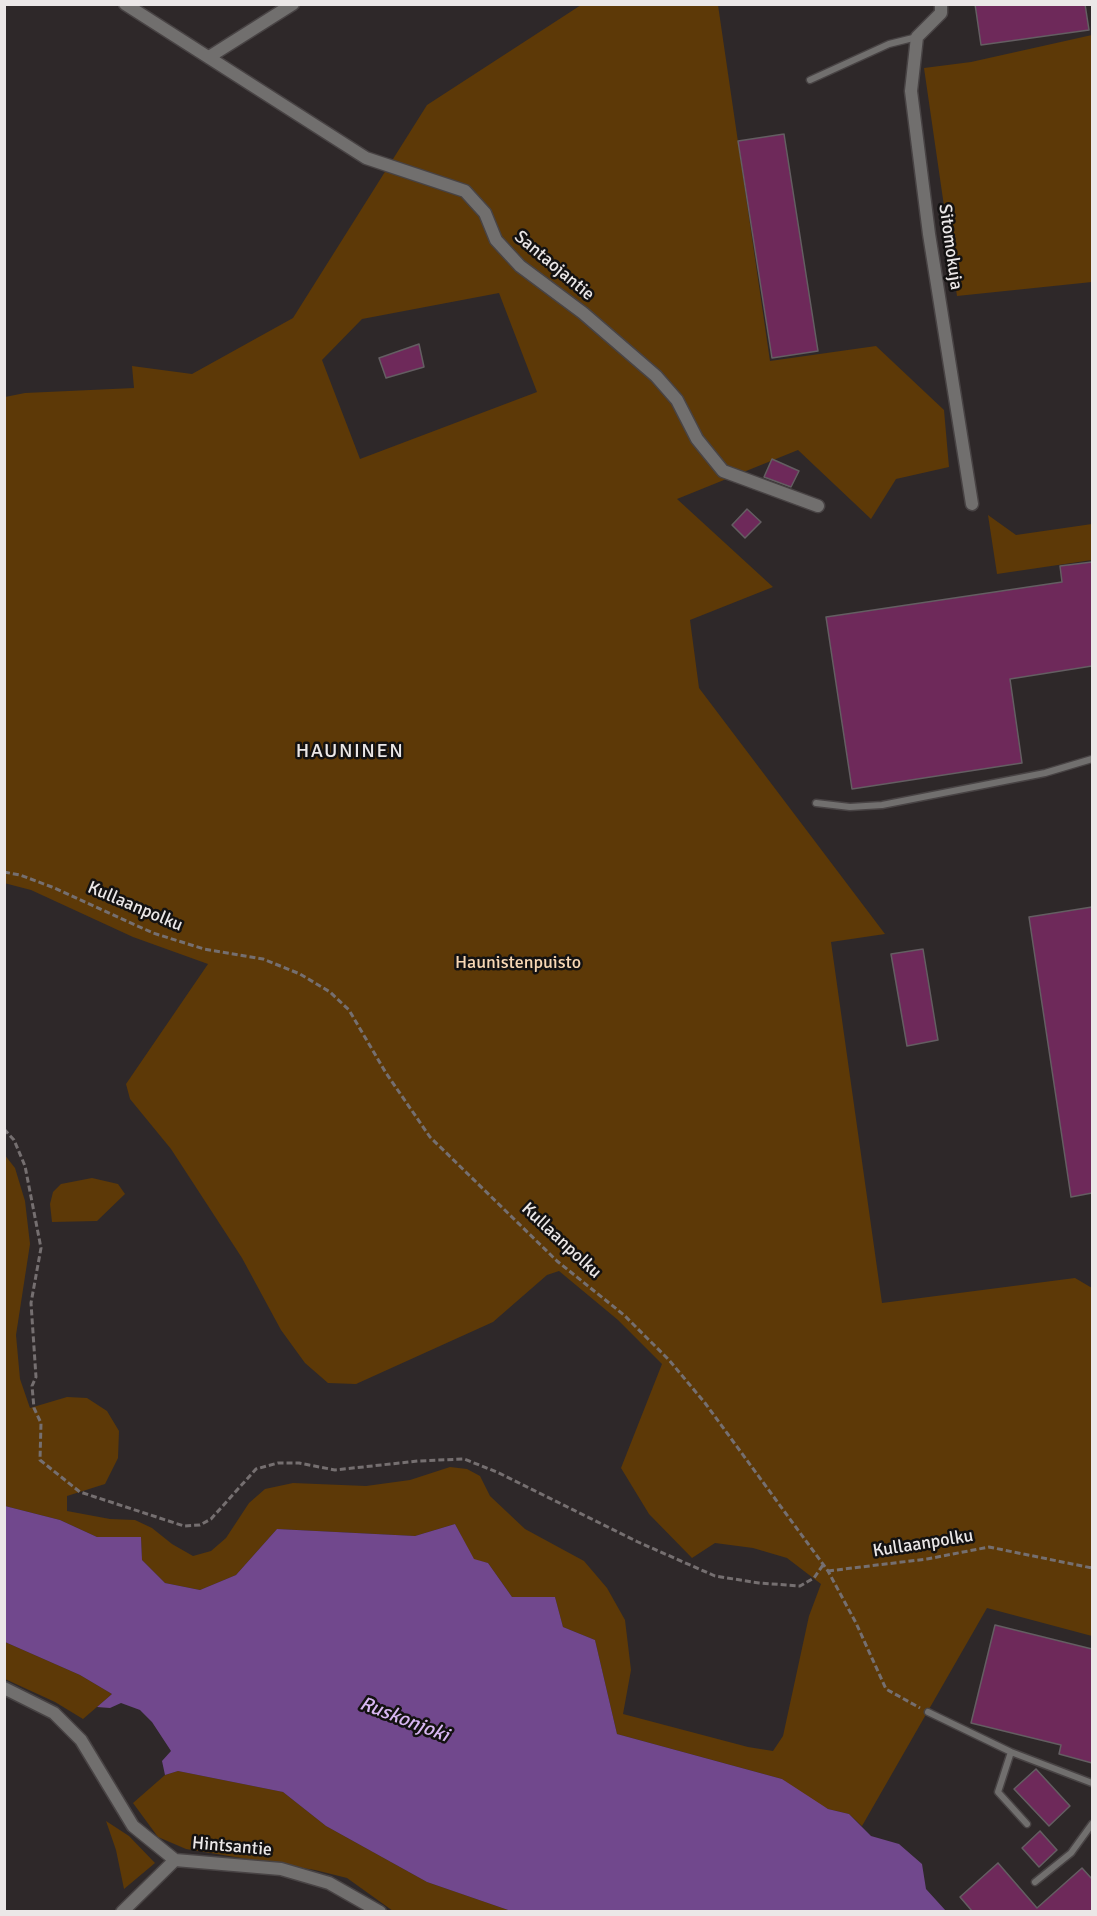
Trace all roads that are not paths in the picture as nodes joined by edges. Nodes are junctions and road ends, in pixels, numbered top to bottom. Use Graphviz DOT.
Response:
graph roads {
  1 [pos="125,4"];
  2 [pos="293,4"];
  3 [pos="941,4"];
  4 [pos="917,37"];
  5 [pos="209,57"];
  6 [pos="810,80"];
  7 [pos="972,504"];
  8 [pos="818,506"];
  9 [pos="1092,759"];
  10 [pos="816,803"];
  11 [pos="4,1688"];
  12 [pos="927,1712"];
  13 [pos="1011,1752"];
  14 [pos="1092,1783"];
  15 [pos="1027,1824"];
  16 [pos="1092,1824"];
  17 [pos="175,1860"];
  18 [pos="1035,1882"];
  19 [pos="122,1911"];
  20 [pos="380,1911"];
  1 -- 5 [label="street, Santaojantie"];
  2 -- 5 [label="street"];
  3 -- 4 [label="street"];
  4 -- 6 [label="lane"];
  4 -- 7 [label="street, Sitomokuja"];
  5 -- 8 [label="street, Santaojantie"];
  9 -- 10 [label="lane"];
  11 -- 17 [label="street, Hintsantie"];
  12 -- 13 [label="lane"];
  13 -- 14 [label="lane"];
  13 -- 15 [label="lane"];
  16 -- 18 [label="lane"];
  17 -- 19 [label="street"];
  17 -- 20 [label="street, Hintsantie"];
}
